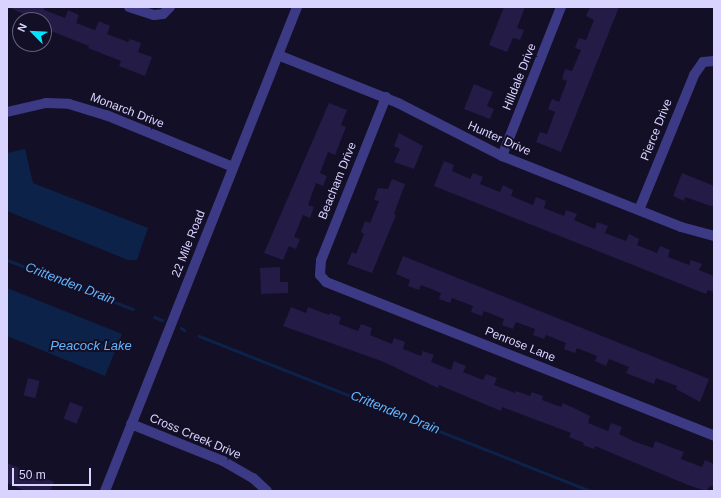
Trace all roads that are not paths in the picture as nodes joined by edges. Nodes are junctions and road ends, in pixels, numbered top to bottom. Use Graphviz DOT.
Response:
graph roads {
  1 [pos="129,7"];
  2 [pos="170,7"];
  3 [pos="297,7"];
  4 [pos="561,7"];
  5 [pos="278,55"];
  6 [pos="714,62"];
  7 [pos="386,98"];
  8 [pos="7,112"];
  9 [pos="502,156"];
  10 [pos="233,167"];
  11 [pos="639,210"];
  12 [pos="714,236"];
  13 [pos="320,275"];
  14 [pos="131,424"];
  15 [pos="714,436"];
  16 [pos="105,491"];
  17 [pos="267,491"];
  1 -- 2 [label="street"];
  3 -- 5 [label="street, 22 Mile Road"];
  4 -- 9 [label="street, Hilldale Drive"];
  5 -- 7 [label="street, Hunter Drive"];
  5 -- 10 [label="street, 22 Mile Road"];
  6 -- 11 [label="street, Pierce Drive"];
  7 -- 9 [label="street, Hunter Drive"];
  7 -- 13 [label="street, Beacham Drive"];
  8 -- 10 [label="street, Monarch Drive"];
  9 -- 11 [label="street, Hunter Drive"];
  10 -- 14 [label="street, 22 Mile Road"];
  11 -- 12 [label="street, Hunter Drive"];
  13 -- 15 [label="street, Penrose Lane"];
  14 -- 16 [label="street, 22 Mile Road"];
  14 -- 17 [label="street, Cross Creek Drive"];
}
